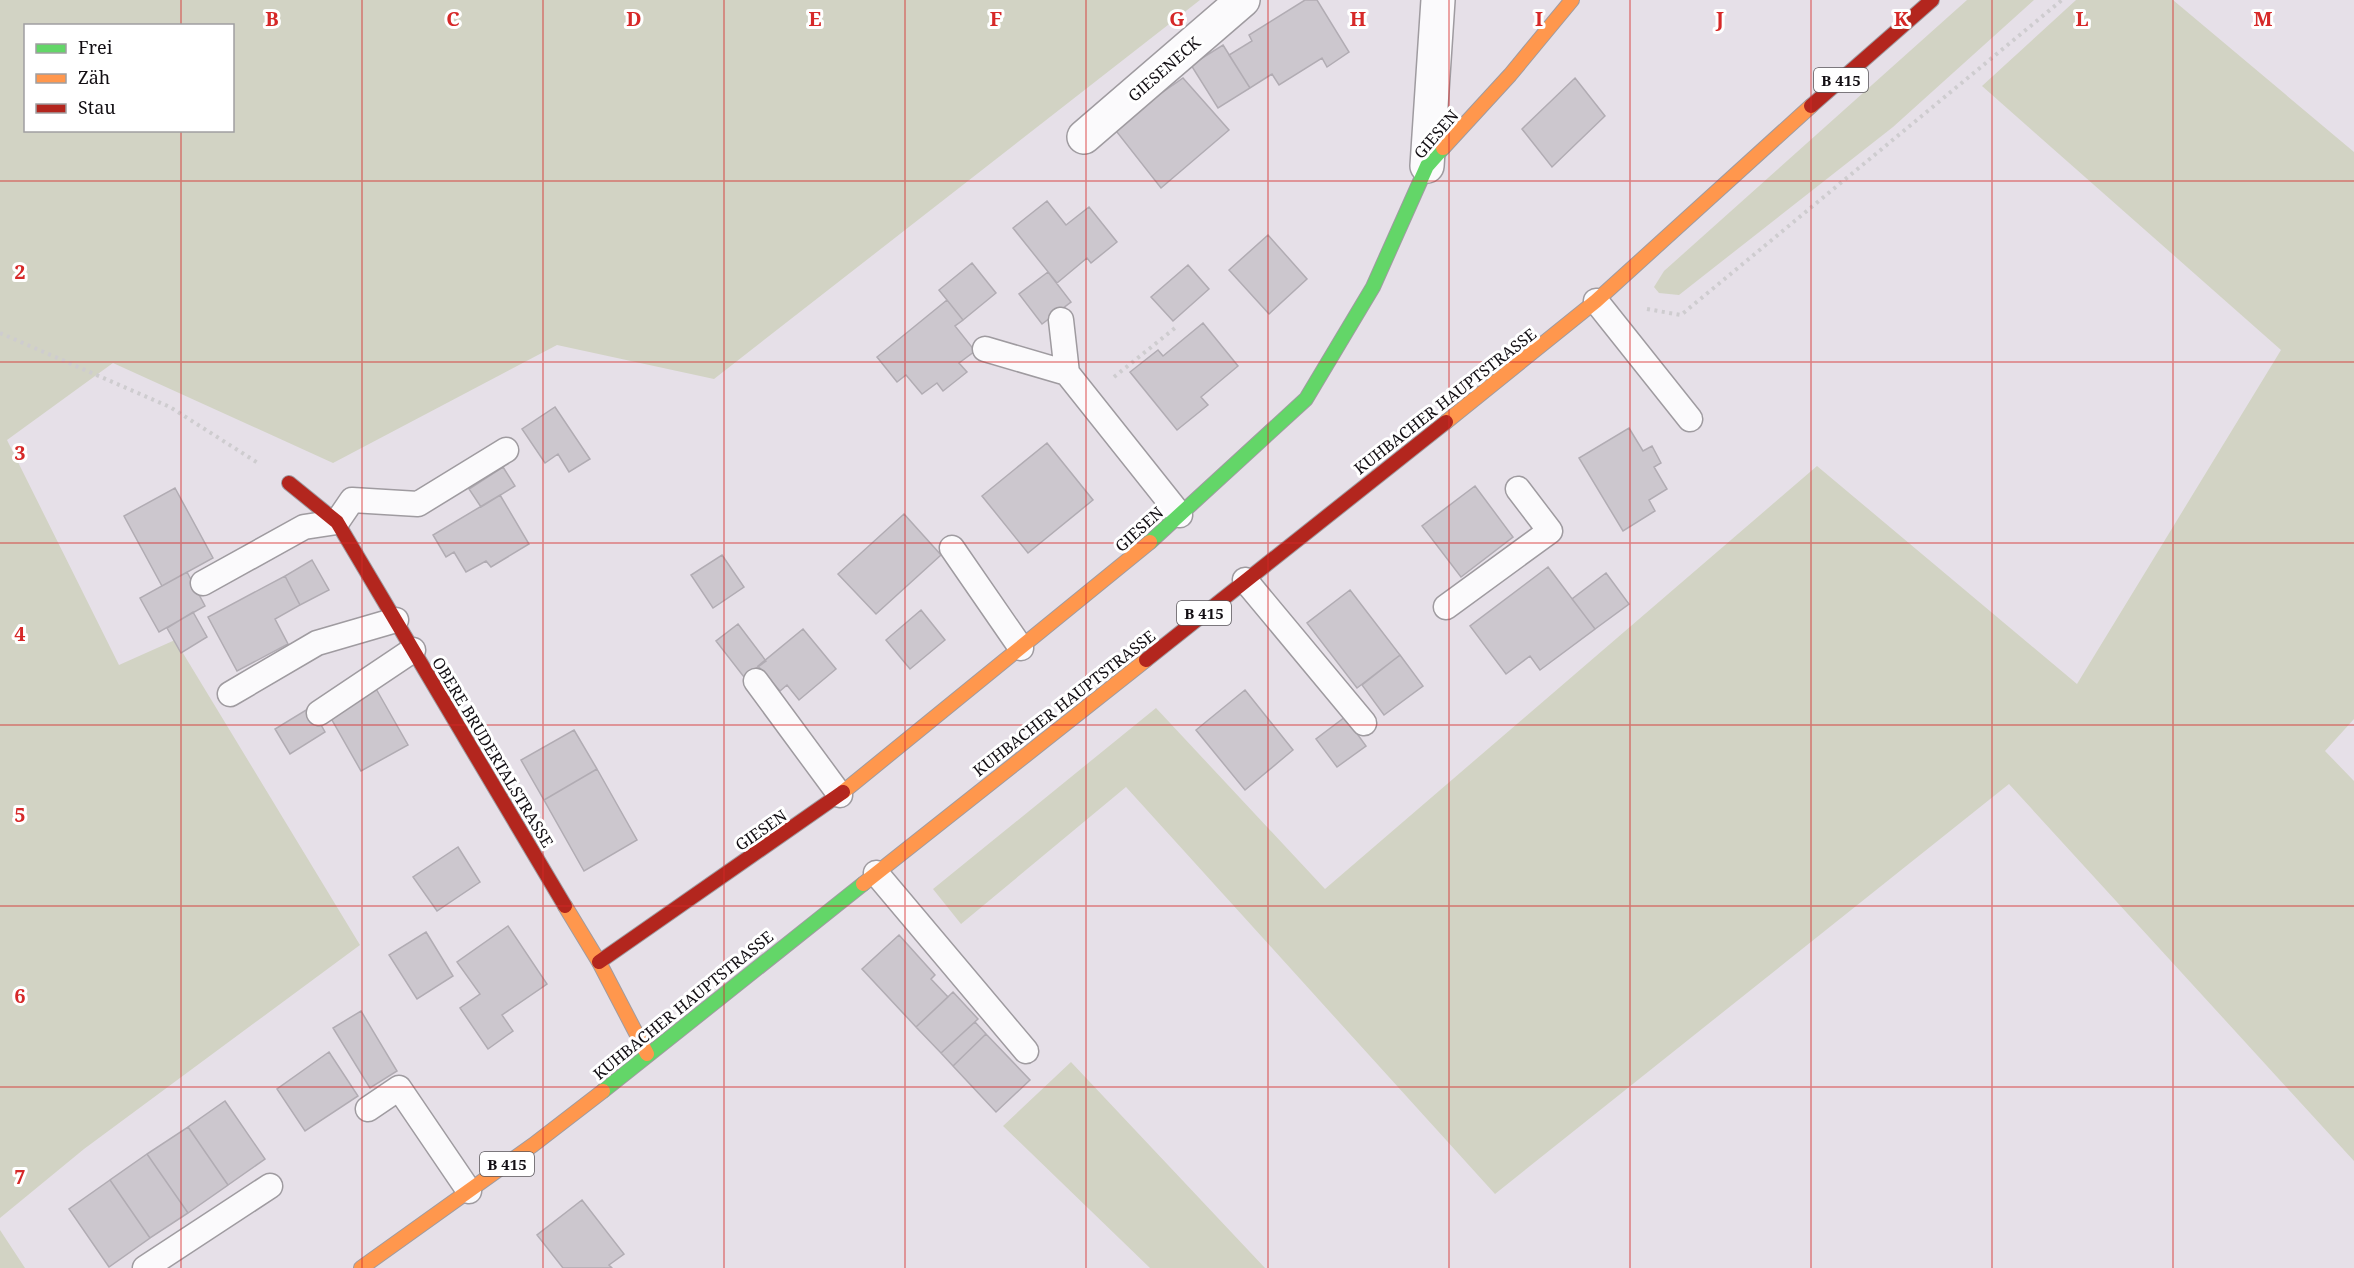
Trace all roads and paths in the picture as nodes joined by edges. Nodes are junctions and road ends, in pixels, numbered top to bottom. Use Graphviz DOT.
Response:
graph roads {
  1 [pos="1243,0"];
  2 [pos="1438,0"];
  3 [pos="1572,0"];
  4 [pos="1932,0"];
  5 [pos="2062,0"];
  6 [pos="1084,137"];
  7 [pos="1427,166"];
  8 [pos="1596,301"];
  9 [pos="1061,320"];
  10 [pos="1175,328"];
  11 [pos="0,333"];
  12 [pos="985,349"];
  13 [pos="1067,373"];
  14 [pos="1088,399"];
  15 [pos="1690,419"];
  16 [pos="506,450"];
  17 [pos="289,483"];
  18 [pos="1518,489"];
  19 [pos="1180,515"];
  20 [pos="337,522"];
  21 [pos="952,548"];
  22 [pos="1245,580"];
  23 [pos="203,583"];
  24 [pos="1446,607"];
  25 [pos="396,620"];
  26 [pos="1021,648"];
  27 [pos="414,650"];
  28 [pos="756,681"];
  29 [pos="230,694"];
  30 [pos="319,713"];
  31 [pos="1364,723"];
  32 [pos="840,795"];
  33 [pos="876,873"];
  34 [pos="599,962"];
  35 [pos="1026,1050"];
  36 [pos="647,1054"];
  37 [pos="368,1109"];
  38 [pos="270,1186"];
  39 [pos="469,1191"];
  40 [pos="145,1268"];
  41 [pos="361,1268"];
  1 -- 6 [label="street, GIESENECK"];
  2 -- 7 [label="street"];
  3 -- 7 [label="street, GIESEN"];
  4 -- 8 [label="street, KUHBACHER HAUPTSTRASSE / B 415"];
  5 -- 8 [label="path"];
  7 -- 19 [label="street, GIESEN"];
  8 -- 15 [label="lane"];
  8 -- 22 [label="street, KUHBACHER HAUPTSTRASSE / B 415"];
  9 -- 13 [label="lane"];
  10 -- 14 [label="path"];
  11 -- 17 [label="path"];
  12 -- 13 [label="lane"];
  13 -- 14 [label="lane"];
  14 -- 19 [label="lane"];
  16 -- 20 [label="lane"];
  17 -- 20 [label="street, OBERE BRUDERTALSTRASSE"];
  18 -- 24 [label="lane"];
  19 -- 26 [label="street, GIESEN"];
  20 -- 23 [label="lane"];
  20 -- 25 [label="street, OBERE BRUDERTALSTRASSE"];
  21 -- 26 [label="lane"];
  22 -- 31 [label="lane"];
  22 -- 33 [label="street, KUHBACHER HAUPTSTRASSE / B 415"];
  25 -- 27 [label="street, OBERE BRUDERTALSTRASSE"];
  25 -- 29 [label="lane"];
  26 -- 32 [label="street, GIESEN"];
  27 -- 30 [label="lane"];
  27 -- 34 [label="street, OBERE BRUDERTALSTRASSE"];
  28 -- 32 [label="lane"];
  32 -- 34 [label="street, GIESEN"];
  33 -- 35 [label="lane"];
  33 -- 36 [label="street, KUHBACHER HAUPTSTRASSE / B 415"];
  34 -- 36 [label="street, OBERE BRUDERTALSTRASSE"];
  36 -- 39 [label="street, KUHBACHER HAUPTSTRASSE / B 415"];
  37 -- 39 [label="lane"];
  38 -- 40 [label="lane"];
  39 -- 41 [label="street, KUHBACHER HAUPTSTRASSE / B 415"];
}
